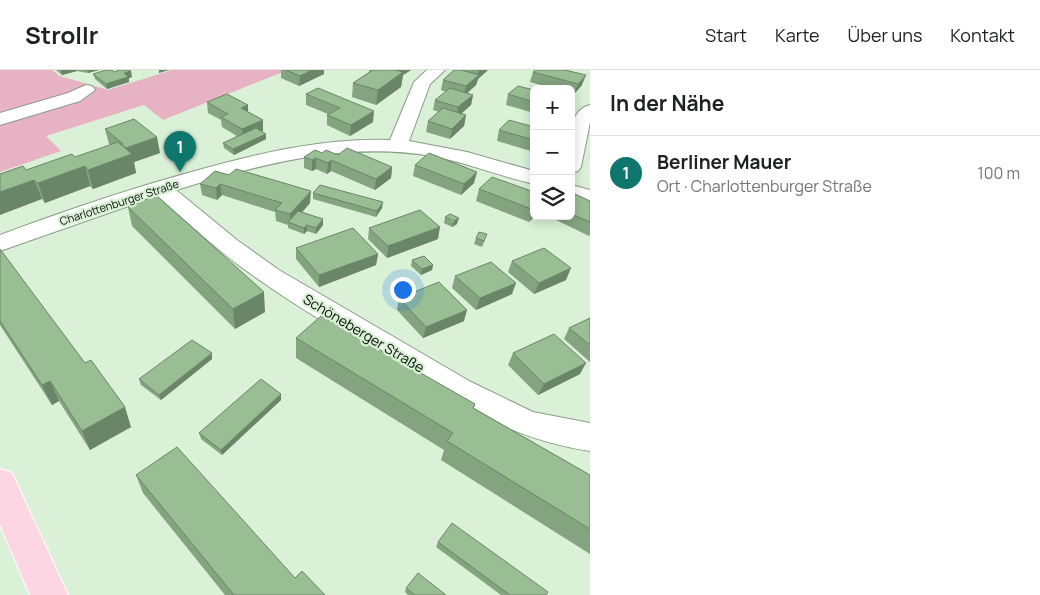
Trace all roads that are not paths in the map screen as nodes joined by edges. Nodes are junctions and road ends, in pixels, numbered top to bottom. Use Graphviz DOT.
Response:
graph roads {
  1 [pos="437,70"];
  2 [pos="86,90"];
  3 [pos="590,110"];
  4 [pos="0,119"];
  5 [pos="397,146"];
  6 [pos="575,147"];
  7 [pos="530,177"];
  8 [pos="161,188"];
  9 [pos="575,192"];
  10 [pos="590,197"];
  11 [pos="0,244"];
  12 [pos="590,437"];
  13 [pos="0,484"];
  14 [pos="49,595"];
  1 -- 5 [label="street"];
  2 -- 4 [label="street"];
  3 -- 6 [label="street"];
  5 -- 7 [label="street, Charlottenburger Straße"];
  5 -- 8 [label="street, Charlottenburger Straße"];
  8 -- 11 [label="street, Charlottenburger Straße"];
  8 -- 12 [label="street, Schöneberger Straße"];
  9 -- 10 [label="street"];
  13 -- 14 [label="main road"];
}
